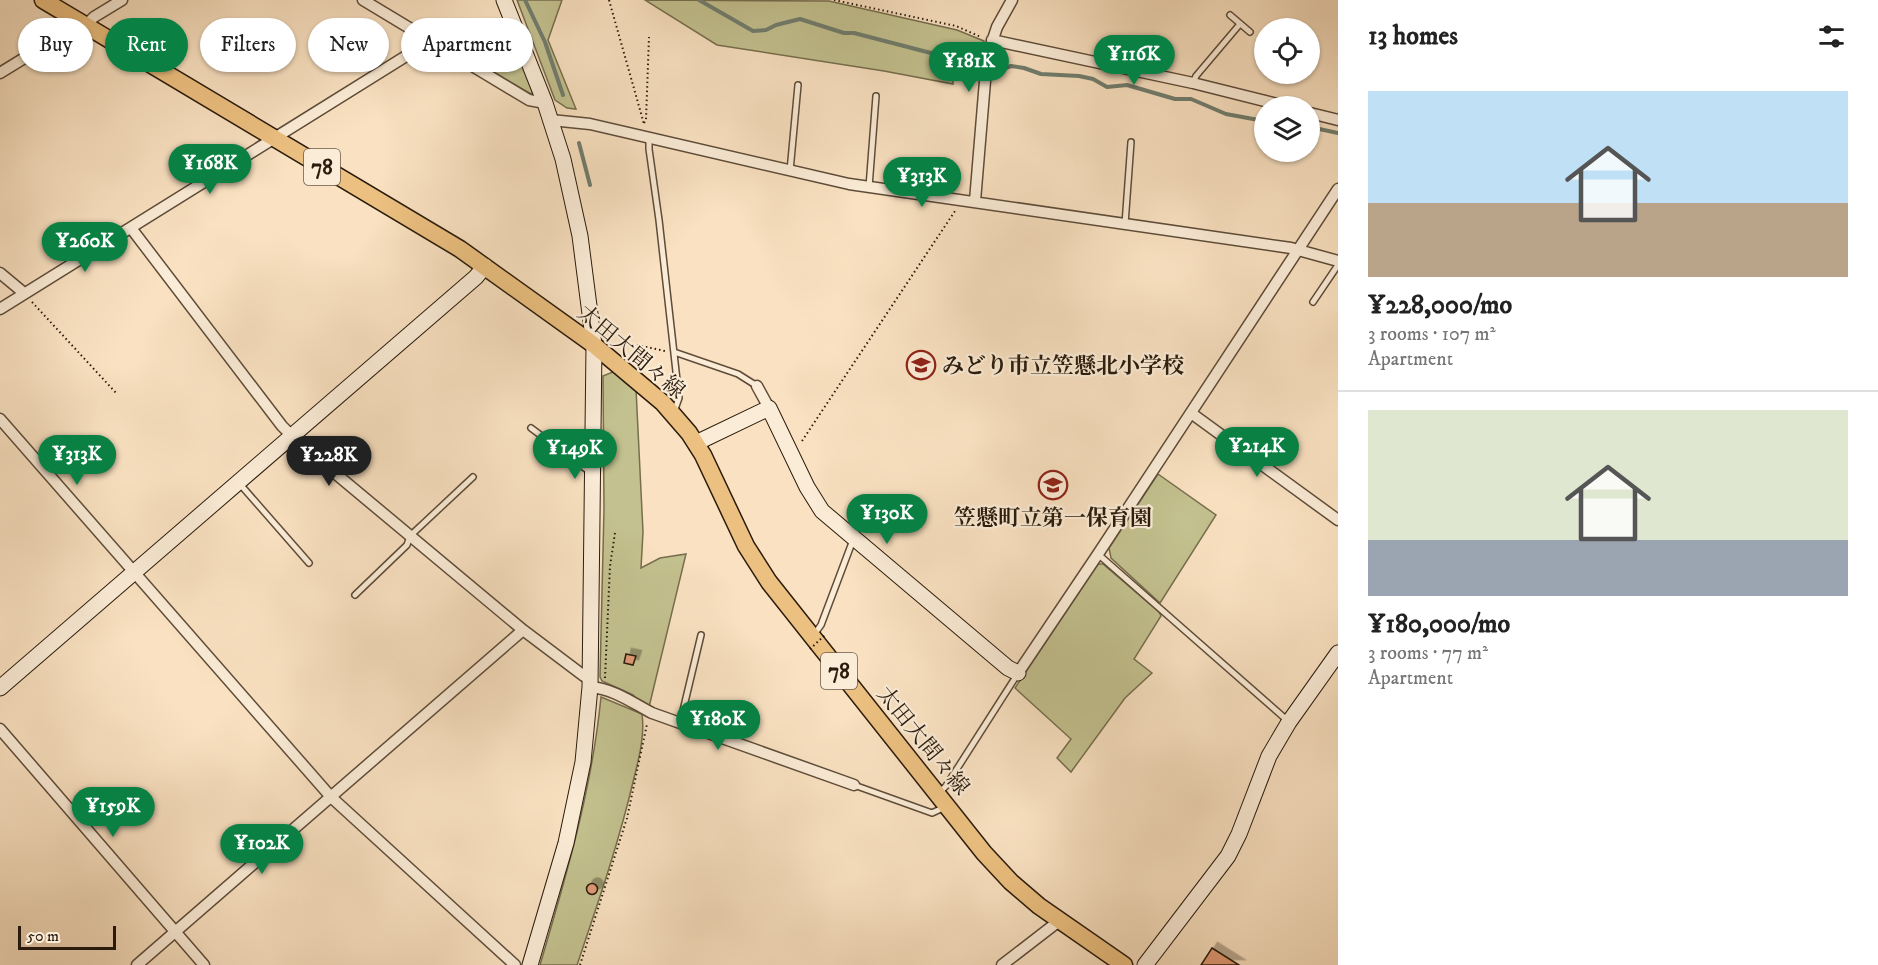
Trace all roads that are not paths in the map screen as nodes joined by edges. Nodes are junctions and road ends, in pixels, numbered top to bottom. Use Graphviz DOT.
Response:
graph roads {
  1 [pos="43,0"];
  2 [pos="122,0"];
  3 [pos="363,0"];
  4 [pos="504,0"];
  5 [pos="1012,0"];
  6 [pos="1230,15"];
  7 [pos="74,18"];
  8 [pos="92,18"];
  9 [pos="401,23"];
  10 [pos="1240,24"];
  11 [pos="93,30"];
  12 [pos="1250,32"];
  13 [pos="992,40"];
  14 [pos="401,59"];
  15 [pos="18,62"];
  16 [pos="483,72"];
  17 [pos="0,73"];
  18 [pos="1192,83"];
  19 [pos="798,85"];
  20 [pos="876,96"];
  21 [pos="1254,98"];
  22 [pos="545,104"];
  23 [pos="1320,116"];
  24 [pos="551,120"];
  25 [pos="1338,120"];
  26 [pos="645,137"];
  27 [pos="274,138"];
  28 [pos="1131,142"];
  29 [pos="790,171"];
  30 [pos="869,187"];
  31 [pos="1338,189"];
  32 [pos="975,201"];
  33 [pos="1125,224"];
  34 [pos="131,228"];
  35 [pos="1299,249"];
  36 [pos="1338,263"];
  37 [pos="485,266"];
  38 [pos="0,273"];
  39 [pos="24,293"];
  40 [pos="1314,302"];
  41 [pos="0,309"];
  42 [pos="594,345"];
  43 [pos="674,352"];
  44 [pos="757,386"];
  45 [pos="769,408"];
  46 [pos="673,413"];
  47 [pos="1191,413"];
  48 [pos="0,419"];
  49 [pos="531,428"];
  50 [pos="292,436"];
  51 [pos="696,443"];
  52 [pos="591,473"];
  53 [pos="473,477"];
  54 [pos="238,482"];
  55 [pos="1338,520"];
  56 [pos="410,536"];
  57 [pos="854,538"];
  58 [pos="1098,554"];
  59 [pos="309,563"];
  60 [pos="134,572"];
  61 [pos="355,595"];
  62 [pos="523,630"];
  63 [pos="701,635"];
  64 [pos="816,640"];
  65 [pos="1338,653"];
  66 [pos="1018,673"];
  67 [pos="593,681"];
  68 [pos="0,688"];
  69 [pos="1289,722"];
  70 [pos="680,723"];
  71 [pos="0,729"];
  72 [pos="854,785"];
  73 [pos="331,797"];
  74 [pos="942,800"];
  75 [pos="1059,921"];
  76 [pos="175,932"];
  77 [pos="137,965"];
  78 [pos="204,965"];
  79 [pos="515,965"];
  80 [pos="530,965"];
  81 [pos="1002,965"];
  82 [pos="1124,965"];
  83 [pos="1145,965"];
  1 -- 7 [label="main road, 太田大間々線 / 78"];
  2 -- 8 [label="street"];
  3 -- 9 [label="street"];
  4 -- 22 [label="street"];
  5 -- 13 [label="street"];
  6 -- 10 [label="lane"];
  10 -- 12 [label="lane"];
  10 -- 18 [label="lane"];
  11 -- 27 [label="main road, 太田大間々線 / 78"];
  13 -- 18 [label="street"];
  13 -- 32 [label="street"];
  14 -- 27 [label="street"];
  15 -- 17 [label="street"];
  16 -- 22 [label="street"];
  18 -- 21 [label="street"];
  19 -- 29 [label="lane"];
  20 -- 30 [label="lane"];
  22 -- 24 [label="street"];
  23 -- 25 [label="street"];
  24 -- 26 [label="street"];
  24 -- 42 [label="street"];
  26 -- 29 [label="street"];
  26 -- 43 [label="lane"];
  27 -- 34 [label="street"];
  27 -- 37 [label="main road, 太田大間々線 / 78"];
  28 -- 33 [label="lane"];
  29 -- 30 [label="street"];
  30 -- 32 [label="street"];
  31 -- 35 [label="street"];
  32 -- 33 [label="street"];
  33 -- 35 [label="street"];
  34 -- 39 [label="street"];
  34 -- 50 [label="street"];
  35 -- 36 [label="street"];
  35 -- 47 [label="street"];
  36 -- 40 [label="lane"];
  37 -- 42 [label="main road, 太田大間々線 / 78"];
  37 -- 50 [label="street"];
  38 -- 39 [label="street"];
  39 -- 41 [label="street"];
  42 -- 46 [label="main road, 太田大間々線 / 78"];
  42 -- 52 [label="street"];
  43 -- 44 [label="lane"];
  43 -- 46 [label="lane"];
  44 -- 45 [label="street"];
  45 -- 51 [label="street"];
  45 -- 57 [label="street"];
  46 -- 51 [label="main road, 太田大間々線 / 78"];
  47 -- 55 [label="street"];
  47 -- 58 [label="street"];
  48 -- 60 [label="street"];
  49 -- 52 [label="lane"];
  50 -- 54 [label="street"];
  50 -- 56 [label="street"];
  51 -- 64 [label="main road, 太田大間々線 / 78"];
  52 -- 67 [label="street"];
  53 -- 56 [label="lane"];
  54 -- 59 [label="lane"];
  54 -- 60 [label="street"];
  56 -- 61 [label="lane"];
  56 -- 62 [label="street"];
  57 -- 64 [label="lane"];
  57 -- 66 [label="street"];
  58 -- 66 [label="street"];
  58 -- 69 [label="lane"];
  60 -- 68 [label="street"];
  60 -- 73 [label="street"];
  62 -- 67 [label="street"];
  62 -- 73 [label="street"];
  63 -- 70 [label="lane"];
  64 -- 74 [label="main road, 太田大間々線 / 78"];
  65 -- 69 [label="street"];
  66 -- 74 [label="lane"];
  67 -- 70 [label="street"];
  67 -- 80 [label="street"];
  69 -- 83 [label="street"];
  70 -- 72 [label="street"];
  71 -- 76 [label="street"];
  72 -- 74 [label="lane"];
  73 -- 76 [label="street"];
  73 -- 79 [label="street"];
  74 -- 75 [label="main road, 太田大間々線 / 78"];
  75 -- 81 [label="street"];
  75 -- 82 [label="main road, 太田大間々線 / 78"];
  76 -- 77 [label="street"];
  76 -- 78 [label="street"];
}
